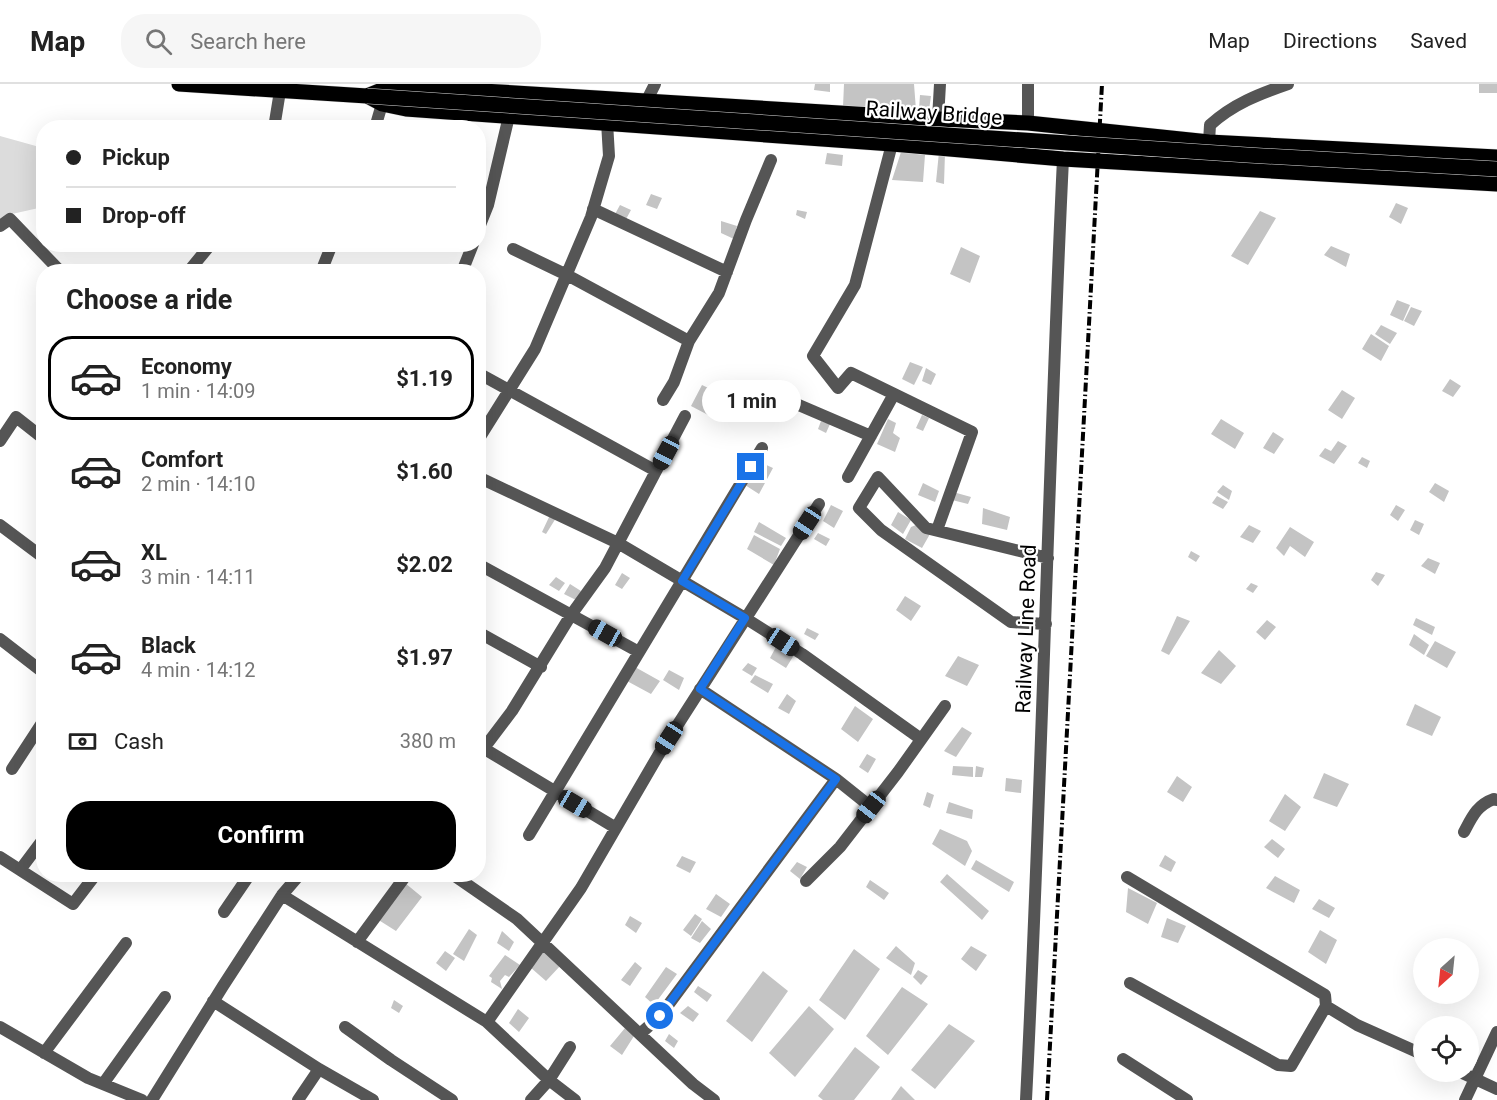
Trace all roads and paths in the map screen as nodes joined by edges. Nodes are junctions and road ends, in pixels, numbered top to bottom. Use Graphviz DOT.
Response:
graph roads {
  1 [pos="179,84"];
  2 [pos="184,84"];
  3 [pos="655,84"];
  4 [pos="940,84"];
  5 [pos="1028,84"];
  6 [pos="1288,84"];
  7 [pos="280,91"];
  8 [pos="368,96"];
  9 [pos="647,100"];
  10 [pos="382,104"];
  11 [pos="508,116"];
  12 [pos="938,119"];
  13 [pos="275,120"];
  14 [pos="377,120"];
  15 [pos="607,122"];
  16 [pos="1028,123"];
  17 [pos="1209,142"];
  18 [pos="892,144"];
  19 [pos="1497,157"];
  20 [pos="1063,159"];
  21 [pos="771,160"];
  22 [pos="1497,169"];
  23 [pos="1497,184"];
  24 [pos="593,209"];
  25 [pos="486,210"];
  26 [pos="0,226"];
  27 [pos="36,246"];
  28 [pos="513,249"];
  29 [pos="42,252"];
  30 [pos="204,252"];
  31 [pos="53,264"];
  32 [pos="195,264"];
  33 [pos="727,272"];
  34 [pos="567,274"];
  35 [pos="689,341"];
  36 [pos="486,378"];
  37 [pos="510,391"];
  38 [pos="894,394"];
  39 [pos="663,399"];
  40 [pos="794,403"];
  41 [pos="686,416"];
  42 [pos="486,428"];
  43 [pos="36,433"];
  44 [pos="871,436"];
  45 [pos="0,441"];
  46 [pos="762,448"];
  47 [pos="656,471"];
  48 [pos="848,477"];
  49 [pos="486,481"];
  50 [pos="819,504"];
  51 [pos="0,525"];
  52 [pos="937,530"];
  53 [pos="618,543"];
  54 [pos="36,552"];
  55 [pos="1048,558"];
  56 [pos="486,568"];
  57 [pos="682,581"];
  58 [pos="571,615"];
  59 [pos="745,618"];
  60 [pos="1046,624"];
  61 [pos="486,636"];
  62 [pos="0,639"];
  63 [pos="639,652"];
  64 [pos="36,667"];
  65 [pos="541,667"];
  66 [pos="700,689"];
  67 [pos="945,706"];
  68 [pos="36,732"];
  69 [pos="921,739"];
  70 [pos="486,743"];
  71 [pos="486,753"];
  72 [pos="12,769"];
  73 [pos="836,779"];
  74 [pos="554,791"];
  75 [pos="1497,800"];
  76 [pos="871,807"];
  77 [pos="616,828"];
  78 [pos="1464,832"];
  79 [pos="529,835"];
  80 [pos="36,849"];
  81 [pos="0,857"];
  82 [pos="20,870"];
  83 [pos="1127,877"];
  84 [pos="36,880"];
  85 [pos="806,881"];
  86 [pos="39,882"];
  87 [pos="90,882"];
  88 [pos="245,882"];
  89 [pos="293,882"];
  90 [pos="401,882"];
  91 [pos="464,882"];
  92 [pos="282,895"];
  93 [pos="224,912"];
  94 [pos="357,942"];
  95 [pos="126,943"];
  96 [pos="543,943"];
  97 [pos="1130,983"];
  98 [pos="165,997"];
  99 [pos="213,1001"];
  100 [pos="1326,1006"];
  101 [pos="487,1022"];
  102 [pos="0,1027"];
  103 [pos="345,1027"];
  104 [pos="1497,1032"];
  105 [pos="640,1034"];
  106 [pos="570,1047"];
  107 [pos="1413,1050"];
  108 [pos="44,1053"];
  109 [pos="1123,1059"];
  110 [pos="319,1070"];
  111 [pos="1479,1070"];
  112 [pos="549,1080"];
  113 [pos="1479,1081"];
  114 [pos="1474,1082"];
  115 [pos="103,1084"];
  116 [pos="1497,1089"];
  117 [pos="142,1100"];
  118 [pos="152,1100"];
  119 [pos="298,1100"];
  120 [pos="373,1100"];
  121 [pos="452,1100"];
  122 [pos="531,1100"];
  123 [pos="575,1100"];
  124 [pos="714,1100"];
  125 [pos="1026,1100"];
  126 [pos="1187,1100"];
  127 [pos="1465,1100"];
  1 -- 2 [label="main road, Railway Bridge"];
  2 -- 7 [label="main road, Railway Bridge"];
  3 -- 9 [label="street"];
  4 -- 12 [label="street"];
  5 -- 16 [label="street"];
  6 -- 17 [label="street"];
  7 -- 8 [label="main road, Railway Bridge"];
  7 -- 13 [label="street"];
  8 -- 9 [label="main road"];
  8 -- 10 [label="main road"];
  8 -- 22 [label="main road, Railway Bridge, bridge"];
  9 -- 12 [label="main road"];
  10 -- 11 [label="main road"];
  10 -- 14 [label="street"];
  11 -- 15 [label="main road"];
  11 -- 25 [label="street"];
  12 -- 16 [label="main road"];
  15 -- 18 [label="main road"];
  15 -- 24 [label="street"];
  16 -- 17 [label="main road"];
  17 -- 19 [label="main road"];
  18 -- 20 [label="main road"];
  18 -- 38 [label="street"];
  20 -- 23 [label="main road"];
  20 -- 55 [label="street, Railway Line Road"];
  21 -- 33 [label="street"];
  24 -- 33 [label="street"];
  24 -- 34 [label="street"];
  26 -- 27 [label="street"];
  28 -- 34 [label="street"];
  29 -- 31 [label="street"];
  30 -- 32 [label="street"];
  33 -- 35 [label="street"];
  34 -- 35 [label="street"];
  34 -- 37 [label="street"];
  35 -- 39 [label="street"];
  36 -- 37 [label="street"];
  37 -- 42 [label="street"];
  37 -- 47 [label="street"];
  38 -- 44 [label="street"];
  38 -- 52 [label="street"];
  40 -- 44 [label="street"];
  41 -- 47 [label="street"];
  43 -- 45 [label="street"];
  44 -- 48 [label="street"];
  46 -- 57 [label="street"];
  47 -- 53 [label="street"];
  49 -- 53 [label="street"];
  50 -- 59 [label="street"];
  51 -- 54 [label="street"];
  52 -- 55 [label="street"];
  52 -- 60 [label="street"];
  53 -- 57 [label="street"];
  53 -- 58 [label="street"];
  55 -- 60 [label="street, Railway Line Road"];
  56 -- 58 [label="street"];
  57 -- 59 [label="street"];
  57 -- 63 [label="street"];
  58 -- 63 [label="street"];
  58 -- 65 [label="street"];
  59 -- 66 [label="street"];
  59 -- 69 [label="street"];
  60 -- 125 [label="street, Railway Line Road"];
  61 -- 65 [label="street"];
  62 -- 64 [label="street"];
  63 -- 74 [label="street"];
  65 -- 70 [label="street"];
  66 -- 73 [label="street"];
  66 -- 77 [label="street"];
  67 -- 69 [label="street"];
  68 -- 72 [label="street"];
  69 -- 76 [label="street"];
  71 -- 74 [label="street"];
  73 -- 76 [label="street"];
  73 -- 105 [label="street"];
  74 -- 77 [label="street"];
  74 -- 79 [label="street"];
  75 -- 78 [label="street"];
  76 -- 85 [label="street"];
  77 -- 96 [label="street"];
  80 -- 82 [label="street"];
  81 -- 82 [label="street"];
  82 -- 84 [label="street"];
  83 -- 100 [label="street"];
  86 -- 87 [label="street"];
  88 -- 93 [label="street"];
  89 -- 92 [label="street"];
  90 -- 94 [label="street"];
  91 -- 96 [label="street"];
  92 -- 94 [label="street"];
  92 -- 99 [label="street"];
  94 -- 101 [label="street"];
  95 -- 108 [label="street"];
  96 -- 101 [label="street"];
  96 -- 105 [label="street"];
  97 -- 100 [label="street"];
  98 -- 115 [label="street"];
  99 -- 110 [label="street"];
  99 -- 118 [label="street"];
  100 -- 107 [label="street"];
  101 -- 112 [label="street"];
  102 -- 108 [label="street"];
  103 -- 121 [label="street"];
  104 -- 111 [label="street"];
  105 -- 124 [label="street"];
  106 -- 112 [label="street"];
  108 -- 115 [label="street"];
  109 -- 126 [label="street"];
  110 -- 119 [label="street"];
  110 -- 120 [label="street"];
  112 -- 122 [label="street"];
  112 -- 123 [label="street"];
  113 -- 116 [label="street"];
  114 -- 127 [label="street"];
  115 -- 117 [label="street"];
}
